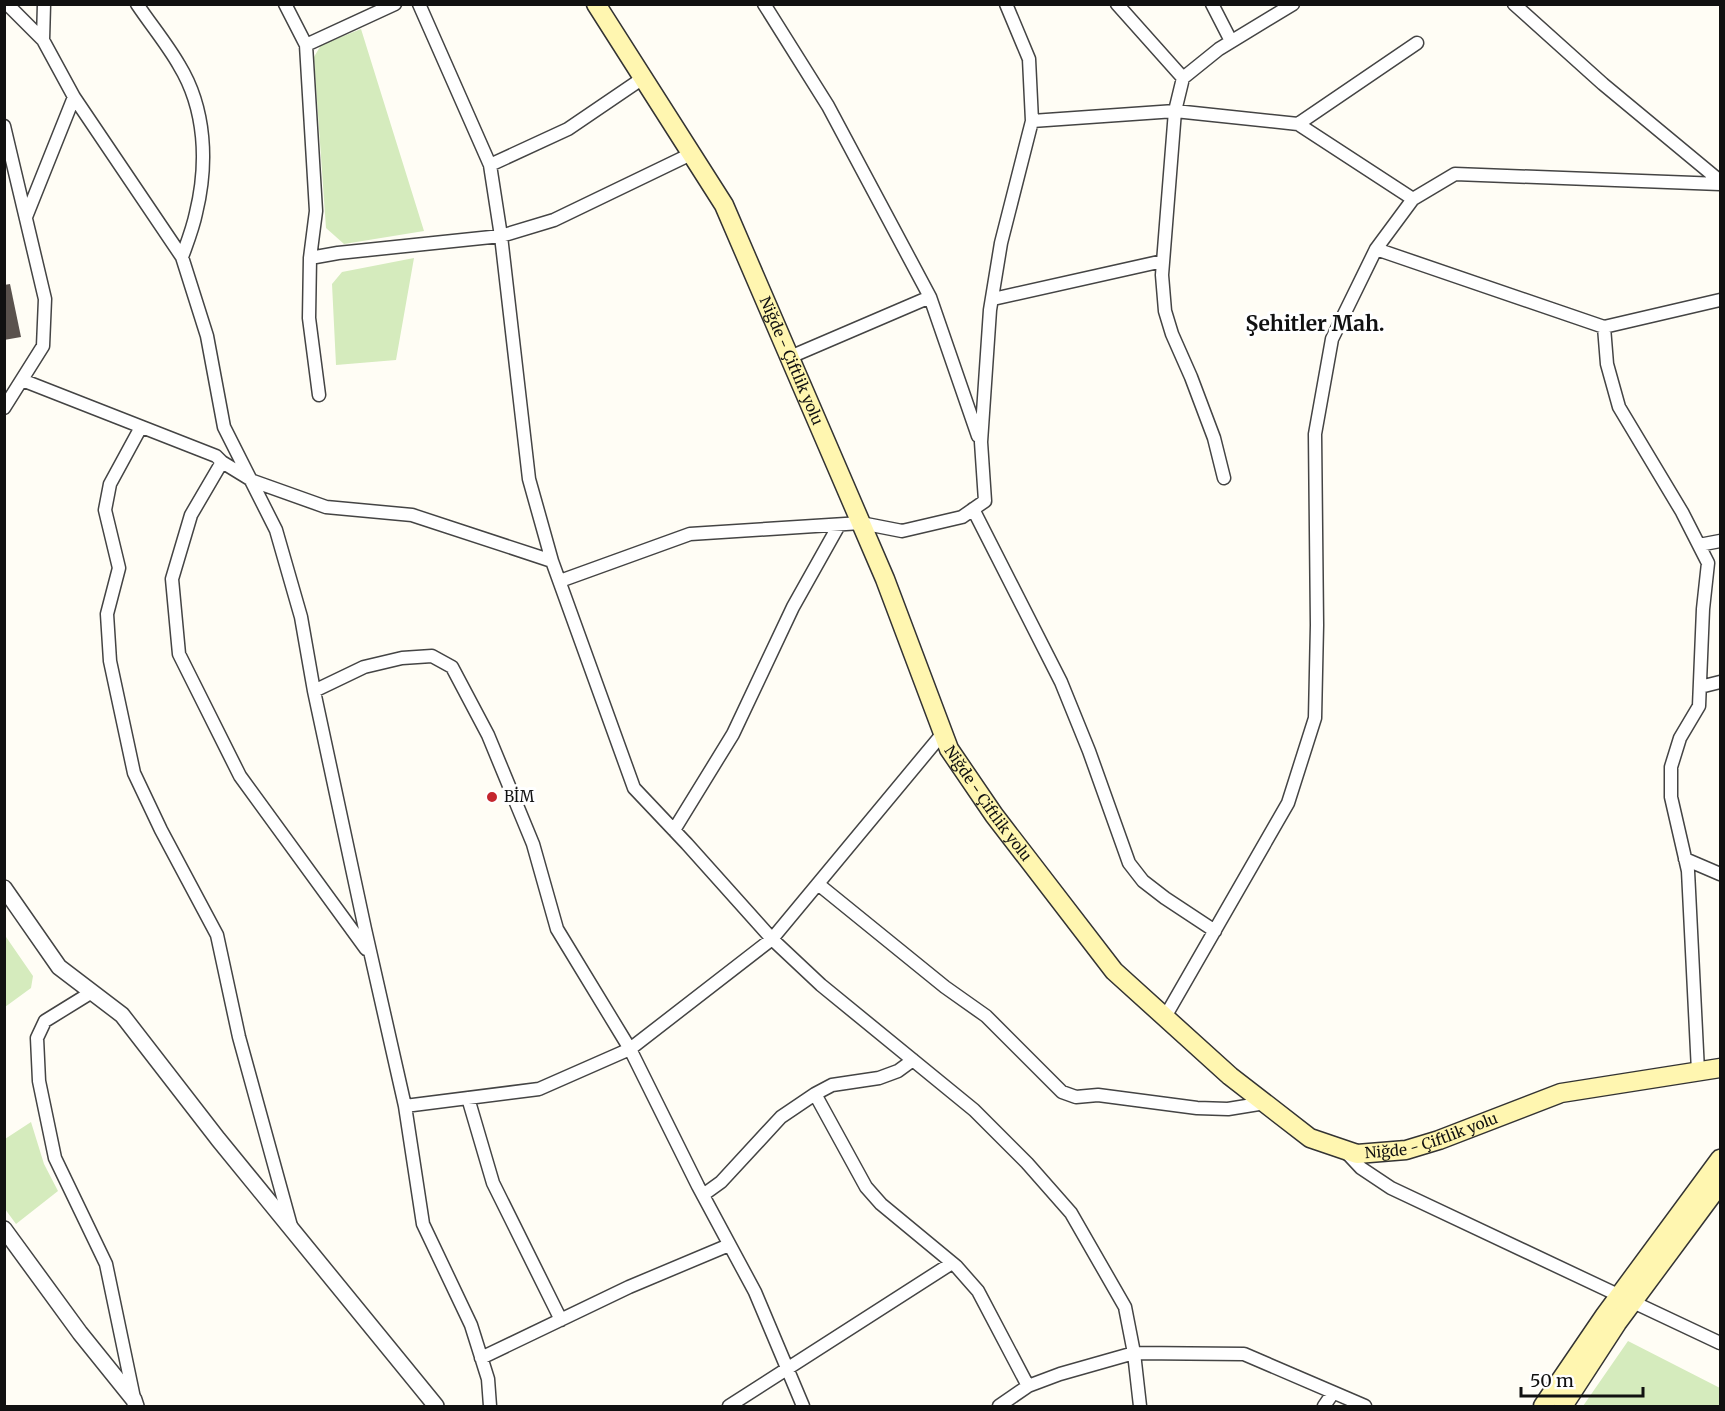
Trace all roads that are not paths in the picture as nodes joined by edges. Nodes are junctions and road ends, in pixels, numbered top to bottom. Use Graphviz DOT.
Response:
graph roads {
  1 [pos="7,4"];
  2 [pos="44,4"];
  3 [pos="137,4"];
  4 [pos="285,4"];
  5 [pos="395,4"];
  6 [pos="419,4"];
  7 [pos="596,4"];
  8 [pos="764,4"];
  9 [pos="1006,4"];
  10 [pos="1117,4"];
  11 [pos="1212,4"];
  12 [pos="1293,4"];
  13 [pos="1514,4"];
  14 [pos="43,40"];
  15 [pos="1231,41"];
  16 [pos="1417,43"];
  17 [pos="306,45"];
  18 [pos="643,78"];
  19 [pos="1183,78"];
  20 [pos="74,97"];
  21 [pos="1175,111"];
  22 [pos="1032,121"];
  23 [pos="1298,124"];
  24 [pos="4,126"];
  25 [pos="691,154"];
  26 [pos="490,165"];
  27 [pos="1720,183"];
  28 [pos="1413,200"];
  29 [pos="26,217"];
  30 [pos="501,236"];
  31 [pos="1376,249"];
  32 [pos="182,257"];
  33 [pos="310,258"];
  34 [pos="1163,261"];
  35 [pos="930,297"];
  36 [pos="993,299"];
  37 [pos="1720,300"];
  38 [pos="1604,327"];
  39 [pos="790,357"];
  40 [pos="22,380"];
  41 [pos="319,395"];
  42 [pos="4,408"];
  43 [pos="141,427"];
  44 [pos="981,442"];
  45 [pos="222,462"];
  46 [pos="1224,478"];
  47 [pos="253,481"];
  48 [pos="973,509"];
  49 [pos="861,524"];
  50 [pos="839,525"];
  51 [pos="1720,541"];
  52 [pos="1699,545"];
  53 [pos="552,561"];
  54 [pos="560,581"];
  55 [pos="1720,682"];
  56 [pos="1700,687"];
  57 [pos="314,691"];
  58 [pos="943,733"];
  59 [pos="674,830"];
  60 [pos="1685,860"];
  61 [pos="1720,874"];
  62 [pos="818,884"];
  63 [pos="5,891"];
  64 [pos="1215,931"];
  65 [pos="772,939"];
  66 [pos="371,955"];
  67 [pos="92,992"];
  68 [pos="1165,1017"];
  69 [pos="630,1049"];
  70 [pos="913,1060"];
  71 [pos="1720,1068"];
  72 [pos="1698,1071"];
  73 [pos="815,1094"];
  74 [pos="468,1098"];
  75 [pos="1265,1103"];
  76 [pos="405,1106"];
  77 [pos="1345,1150"];
  78 [pos="1720,1159"];
  79 [pos="1720,1184"];
  80 [pos="703,1196"];
  81 [pos="4,1229"];
  82 [pos="292,1230"];
  83 [pos="729,1245"];
  84 [pos="952,1263"];
  85 [pos="1625,1300"];
  86 [pos="561,1320"];
  87 [pos="1720,1343"];
  88 [pos="1134,1353"];
  89 [pos="482,1358"];
  90 [pos="786,1368"];
  91 [pos="1028,1386"];
  92 [pos="1333,1393"];
  93 [pos="135,1403"];
  94 [pos="436,1407"];
  95 [pos="490,1407"];
  96 [pos="729,1407"];
  97 [pos="803,1407"];
  98 [pos="999,1407"];
  99 [pos="1140,1407"];
  100 [pos="1324,1407"];
  101 [pos="1365,1407"];
  102 [pos="1543,1407"];
  103 [pos="1563,1407"];
  1 -- 14 [label="street"];
  2 -- 14 [label="street"];
  3 -- 32 [label="street"];
  4 -- 17 [label="street"];
  5 -- 17 [label="street"];
  6 -- 26 [label="street"];
  7 -- 18 [label="main road, Niğde - Çiftlik yolu"];
  8 -- 35 [label="street"];
  9 -- 22 [label="street"];
  10 -- 19 [label="street"];
  11 -- 15 [label="street"];
  12 -- 15 [label="street"];
  13 -- 27 [label="street"];
  14 -- 20 [label="street"];
  15 -- 19 [label="street"];
  16 -- 23 [label="street"];
  17 -- 33 [label="street"];
  18 -- 25 [label="main road, Niğde - Çiftlik yolu"];
  18 -- 26 [label="street"];
  19 -- 21 [label="street"];
  20 -- 29 [label="street"];
  20 -- 32 [label="street"];
  21 -- 22 [label="street"];
  21 -- 23 [label="street"];
  21 -- 34 [label="street"];
  22 -- 36 [label="street"];
  23 -- 28 [label="street"];
  24 -- 29 [label="street"];
  25 -- 30 [label="street"];
  25 -- 39 [label="main road, Niğde - Çiftlik yolu"];
  26 -- 30 [label="street"];
  27 -- 28 [label="street"];
  28 -- 31 [label="street"];
  29 -- 40 [label="street"];
  30 -- 33 [label="street"];
  30 -- 53 [label="street"];
  31 -- 38 [label="street"];
  31 -- 64 [label="street"];
  32 -- 47 [label="street"];
  33 -- 41 [label="street"];
  34 -- 36 [label="street"];
  34 -- 46 [label="street"];
  35 -- 39 [label="street"];
  35 -- 44 [label="street"];
  36 -- 44 [label="street"];
  37 -- 38 [label="street"];
  38 -- 52 [label="street"];
  39 -- 49 [label="main road, Niğde - Çiftlik yolu"];
  40 -- 42 [label="street"];
  40 -- 43 [label="street"];
  43 -- 45 [label="street"];
  43 -- 82 [label="street"];
  44 -- 48 [label="street"];
  45 -- 47 [label="street"];
  45 -- 66 [label="street"];
  47 -- 53 [label="street"];
  47 -- 57 [label="street"];
  48 -- 49 [label="street"];
  48 -- 64 [label="street"];
  49 -- 50 [label="street"];
  49 -- 58 [label="main road, Niğde - Çiftlik yolu"];
  50 -- 54 [label="street"];
  50 -- 59 [label="street"];
  51 -- 52 [label="street"];
  52 -- 56 [label="street"];
  53 -- 54 [label="street"];
  54 -- 59 [label="street"];
  55 -- 56 [label="street"];
  56 -- 60 [label="street"];
  57 -- 66 [label="street"];
  57 -- 69 [label="street"];
  58 -- 62 [label="street"];
  58 -- 68 [label="main road, Niğde - Çiftlik yolu"];
  59 -- 65 [label="street"];
  60 -- 61 [label="street"];
  60 -- 72 [label="street"];
  62 -- 65 [label="street"];
  62 -- 75 [label="street"];
  63 -- 67 [label="street"];
  64 -- 68 [label="street"];
  65 -- 69 [label="street"];
  65 -- 70 [label="street"];
  66 -- 76 [label="street"];
  67 -- 82 [label="street"];
  67 -- 93 [label="street"];
  68 -- 75 [label="main road, Niğde - Çiftlik yolu"];
  69 -- 74 [label="street"];
  69 -- 80 [label="street"];
  70 -- 73 [label="street"];
  70 -- 88 [label="street"];
  71 -- 72 [label="main road, Niğde - Çiftlik yolu"];
  72 -- 77 [label="main road, Niğde - Çiftlik yolu"];
  73 -- 80 [label="street"];
  73 -- 84 [label="street"];
  74 -- 76 [label="street"];
  74 -- 86 [label="street"];
  75 -- 77 [label="main road, Niğde - Çiftlik yolu"];
  76 -- 89 [label="street"];
  77 -- 85 [label="street"];
  78 -- 85 [label="main road"];
  79 -- 85 [label="main road"];
  80 -- 83 [label="street"];
  81 -- 93 [label="street"];
  82 -- 94 [label="street"];
  83 -- 86 [label="street"];
  83 -- 90 [label="street"];
  84 -- 90 [label="street"];
  84 -- 91 [label="street"];
  85 -- 87 [label="street"];
  85 -- 102 [label="main road"];
  85 -- 103 [label="main road"];
  86 -- 89 [label="street"];
  88 -- 91 [label="street"];
  88 -- 92 [label="street"];
  88 -- 99 [label="street"];
  89 -- 95 [label="street"];
  90 -- 96 [label="street"];
  90 -- 97 [label="street"];
  91 -- 98 [label="street"];
  92 -- 100 [label="street"];
  92 -- 101 [label="street"];
}
